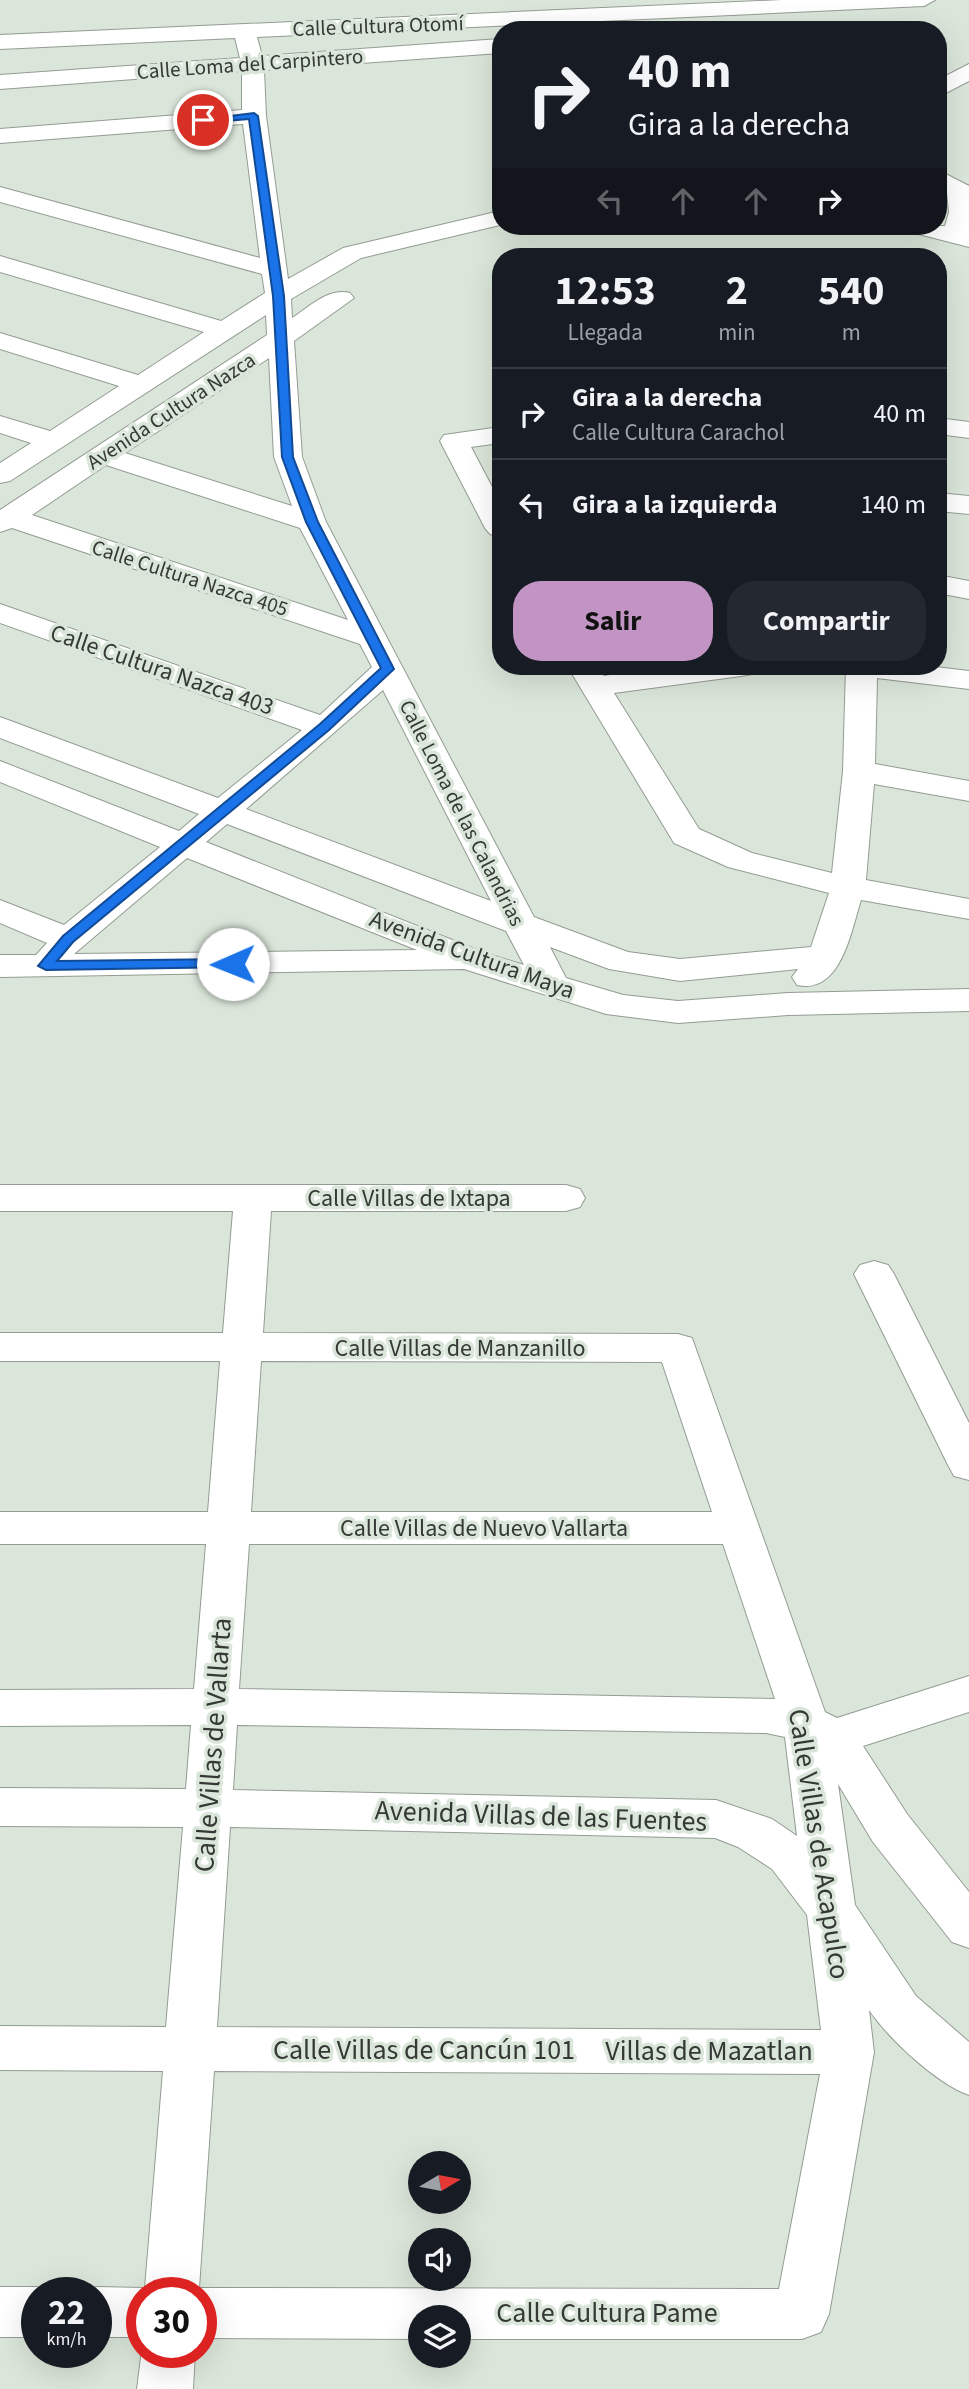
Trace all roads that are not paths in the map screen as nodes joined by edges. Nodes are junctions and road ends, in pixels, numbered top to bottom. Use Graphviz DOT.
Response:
graph roads {
  1 [pos="924,0"];
  2 [pos="675,21"];
  3 [pos="492,26"];
  4 [pos="244,31"];
  5 [pos="0,42"];
  6 [pos="492,47"];
  7 [pos="253,64"];
  8 [pos="969,71"];
  9 [pos="0,82"];
  10 [pos="947,84"];
  11 [pos="254,116"];
  12 [pos="0,136"];
  13 [pos="947,182"];
  14 [pos="0,194"];
  15 [pos="492,220"];
  16 [pos="961,238"];
  17 [pos="0,264"];
  18 [pos="275,282"];
  19 [pos="341,298"];
  20 [pos="224,330"];
  21 [pos="279,339"];
  22 [pos="0,341"];
  23 [pos="141,384"];
  24 [pos="0,424"];
  25 [pos="947,427"];
  26 [pos="969,430"];
  27 [pos="492,436"];
  28 [pos="53,441"];
  29 [pos="103,455"];
  30 [pos="0,475"];
  31 [pos="947,503"];
  32 [pos="969,505"];
  33 [pos="492,509"];
  34 [pos="5,520"];
  35 [pos="312,522"];
  36 [pos="947,586"];
  37 [pos="969,590"];
  38 [pos="0,613"];
  39 [pos="372,638"];
  40 [pos="388,669"];
  41 [pos="668,675"];
  42 [pos="861,675"];
  43 [pos="927,675"];
  44 [pos="589,677"];
  45 [pos="969,680"];
  46 [pos="0,727"];
  47 [pos="324,727"];
  48 [pos="0,771"];
  49 [pos="859,771"];
  50 [pos="969,791"];
  51 [pos="223,811"];
  52 [pos="183,843"];
  53 [pos="848,887"];
  54 [pos="969,909"];
  55 [pos="0,911"];
  56 [pos="519,922"];
  57 [pos="68,939"];
  58 [pos="827,956"];
  59 [pos="473,960"];
  60 [pos="0,966"];
  61 [pos="46,966"];
  62 [pos="680,970"];
  63 [pos="553,988"];
  64 [pos="969,1000"];
  65 [pos="788,1004"];
  66 [pos="678,1012"];
  67 [pos="0,1198"];
  68 [pos="253,1198"];
  69 [pos="566,1198"];
  70 [pos="874,1274"];
  71 [pos="0,1347"];
  72 [pos="242,1348"];
  73 [pos="678,1348"];
  74 [pos="969,1465"];
  75 [pos="0,1528"];
  76 [pos="229,1528"];
  77 [pos="739,1528"];
  78 [pos="969,1694"];
  79 [pos="216,1707"];
  80 [pos="0,1708"];
  81 [pos="819,1730"];
  82 [pos="0,1807"];
  83 [pos="208,1808"];
  84 [pos="831,1909"];
  85 [pos="969,1928"];
  86 [pos="0,2048"];
  87 [pos="191,2048"];
  88 [pos="849,2052"];
  89 [pos="969,2073"];
  90 [pos="173,2277"];
  91 [pos="0,2312"];
  92 [pos="21,2312"];
  93 [pos="217,2312"];
  94 [pos="802,2314"];
  95 [pos="167,2368"];
  96 [pos="165,2389"];
  1 -- 2 [label="street, Calle Cultura Otomí"];
  3 -- 4 [label="street, Calle Cultura Otomí"];
  4 -- 5 [label="street, Calle Cultura Otomí"];
  4 -- 7 [label="street, Calle Loma de las Calandrias"];
  6 -- 7 [label="street, Calle Loma del Carpintero"];
  7 -- 9 [label="street, Calle Loma del Carpintero"];
  7 -- 11 [label="street, Calle Loma de las Calandrias"];
  8 -- 10 [label="street"];
  11 -- 12 [label="street"];
  11 -- 18 [label="street, Calle Loma de las Calandrias"];
  13 -- 16 [label="street"];
  14 -- 18 [label="street"];
  15 -- 18 [label="street, Avenida Cultura Nazca"];
  17 -- 20 [label="street"];
  18 -- 20 [label="street, Avenida Cultura Nazca"];
  18 -- 21 [label="street, Calle Loma de las Calandrias"];
  19 -- 21 [label="street, Avenida Cultura Nazca"];
  20 -- 23 [label="street, Avenida Cultura Nazca"];
  21 -- 29 [label="street, Avenida Cultura Nazca"];
  21 -- 35 [label="street, Calle Loma de las Calandrias"];
  22 -- 23 [label="street"];
  23 -- 28 [label="street, Avenida Cultura Nazca"];
  24 -- 28 [label="street"];
  25 -- 26 [label="street"];
  27 -- 33 [label="street"];
  28 -- 30 [label="street, Avenida Cultura Nazca"];
  29 -- 34 [label="street, Avenida Cultura Nazca"];
  29 -- 35 [label="street"];
  31 -- 32 [label="street"];
  34 -- 39 [label="street, Calle Cultura Nazca 405"];
  35 -- 39 [label="street, Calle Loma de las Calandrias"];
  36 -- 37 [label="street"];
  38 -- 47 [label="street, Calle Cultura Nazca 403"];
  39 -- 40 [label="street, Calle Loma de las Calandrias"];
  40 -- 47 [label="street"];
  40 -- 56 [label="street, Calle Loma de las Calandrias"];
  41 -- 44 [label="street"];
  42 -- 49 [label="street"];
  43 -- 45 [label="street"];
  44 -- 53 [label="street"];
  46 -- 51 [label="street, Avenida Cultura Maya"];
  47 -- 51 [label="street"];
  48 -- 52 [label="street, Avenida Cultura Maya"];
  49 -- 50 [label="street"];
  49 -- 53 [label="street"];
  51 -- 52 [label="street"];
  51 -- 56 [label="street, Avenida Cultura Maya"];
  52 -- 57 [label="street"];
  52 -- 59 [label="street, Avenida Cultura Maya"];
  53 -- 54 [label="street"];
  53 -- 58 [label="street"];
  55 -- 57 [label="street"];
  56 -- 62 [label="street, Avenida Cultura Maya"];
  56 -- 63 [label="street, Calle Loma de las Calandrias"];
  57 -- 61 [label="street"];
  58 -- 62 [label="street, Avenida Cultura Maya"];
  58 -- 65 [label="street"];
  59 -- 61 [label="street"];
  59 -- 63 [label="street, Avenida Cultura Maya"];
  60 -- 61 [label="street"];
  62 -- 66 [label="street"];
  63 -- 66 [label="street, Avenida Cultura Maya"];
  64 -- 65 [label="street, Avenida Cultura Maya"];
  65 -- 66 [label="street, Avenida Cultura Maya"];
  67 -- 68 [label="street, Calle Villas de Ixtapa"];
  68 -- 69 [label="street, Calle Villas de Ixtapa"];
  68 -- 72 [label="street, Calle Villas de Vallarta"];
  70 -- 74 [label="street"];
  71 -- 72 [label="street, Calle Villas de Manzanillo"];
  72 -- 73 [label="street, Calle Villas de Manzanillo"];
  72 -- 76 [label="street, Calle Villas de Vallarta"];
  73 -- 77 [label="street, Calle Villas de Acapulco"];
  75 -- 76 [label="street, Calle Villas de Nuevo Vallarta"];
  76 -- 77 [label="street, Calle Villas de Nuevo Vallarta"];
  76 -- 79 [label="street, Calle Villas de Vallarta"];
  77 -- 81 [label="street, Calle Villas de Acapulco"];
  78 -- 81 [label="street"];
  79 -- 80 [label="street"];
  79 -- 81 [label="street"];
  79 -- 83 [label="street, Calle Villas de Vallarta"];
  81 -- 84 [label="street, Calle Villas de Acapulco"];
  81 -- 85 [label="street"];
  82 -- 83 [label="street, Avenida Villas de las Fuentes"];
  83 -- 84 [label="street, Avenida Villas de las Fuentes"];
  83 -- 87 [label="street, Calle Villas de Vallarta"];
  84 -- 88 [label="street, Calle Villas de Acapulco"];
  84 -- 89 [label="street, Avenida Villas de las Fuentes"];
  86 -- 87 [label="street"];
  87 -- 88 [label="street, Villas de Mazatlan"];
  87 -- 90 [label="street, Calle Villas de Vallarta"];
  88 -- 94 [label="street, Calle Villas de Acapulco"];
  91 -- 92 [label="street"];
  93 -- 94 [label="street, Calle Cultura Pame"];
  95 -- 96 [label="street"];
}
